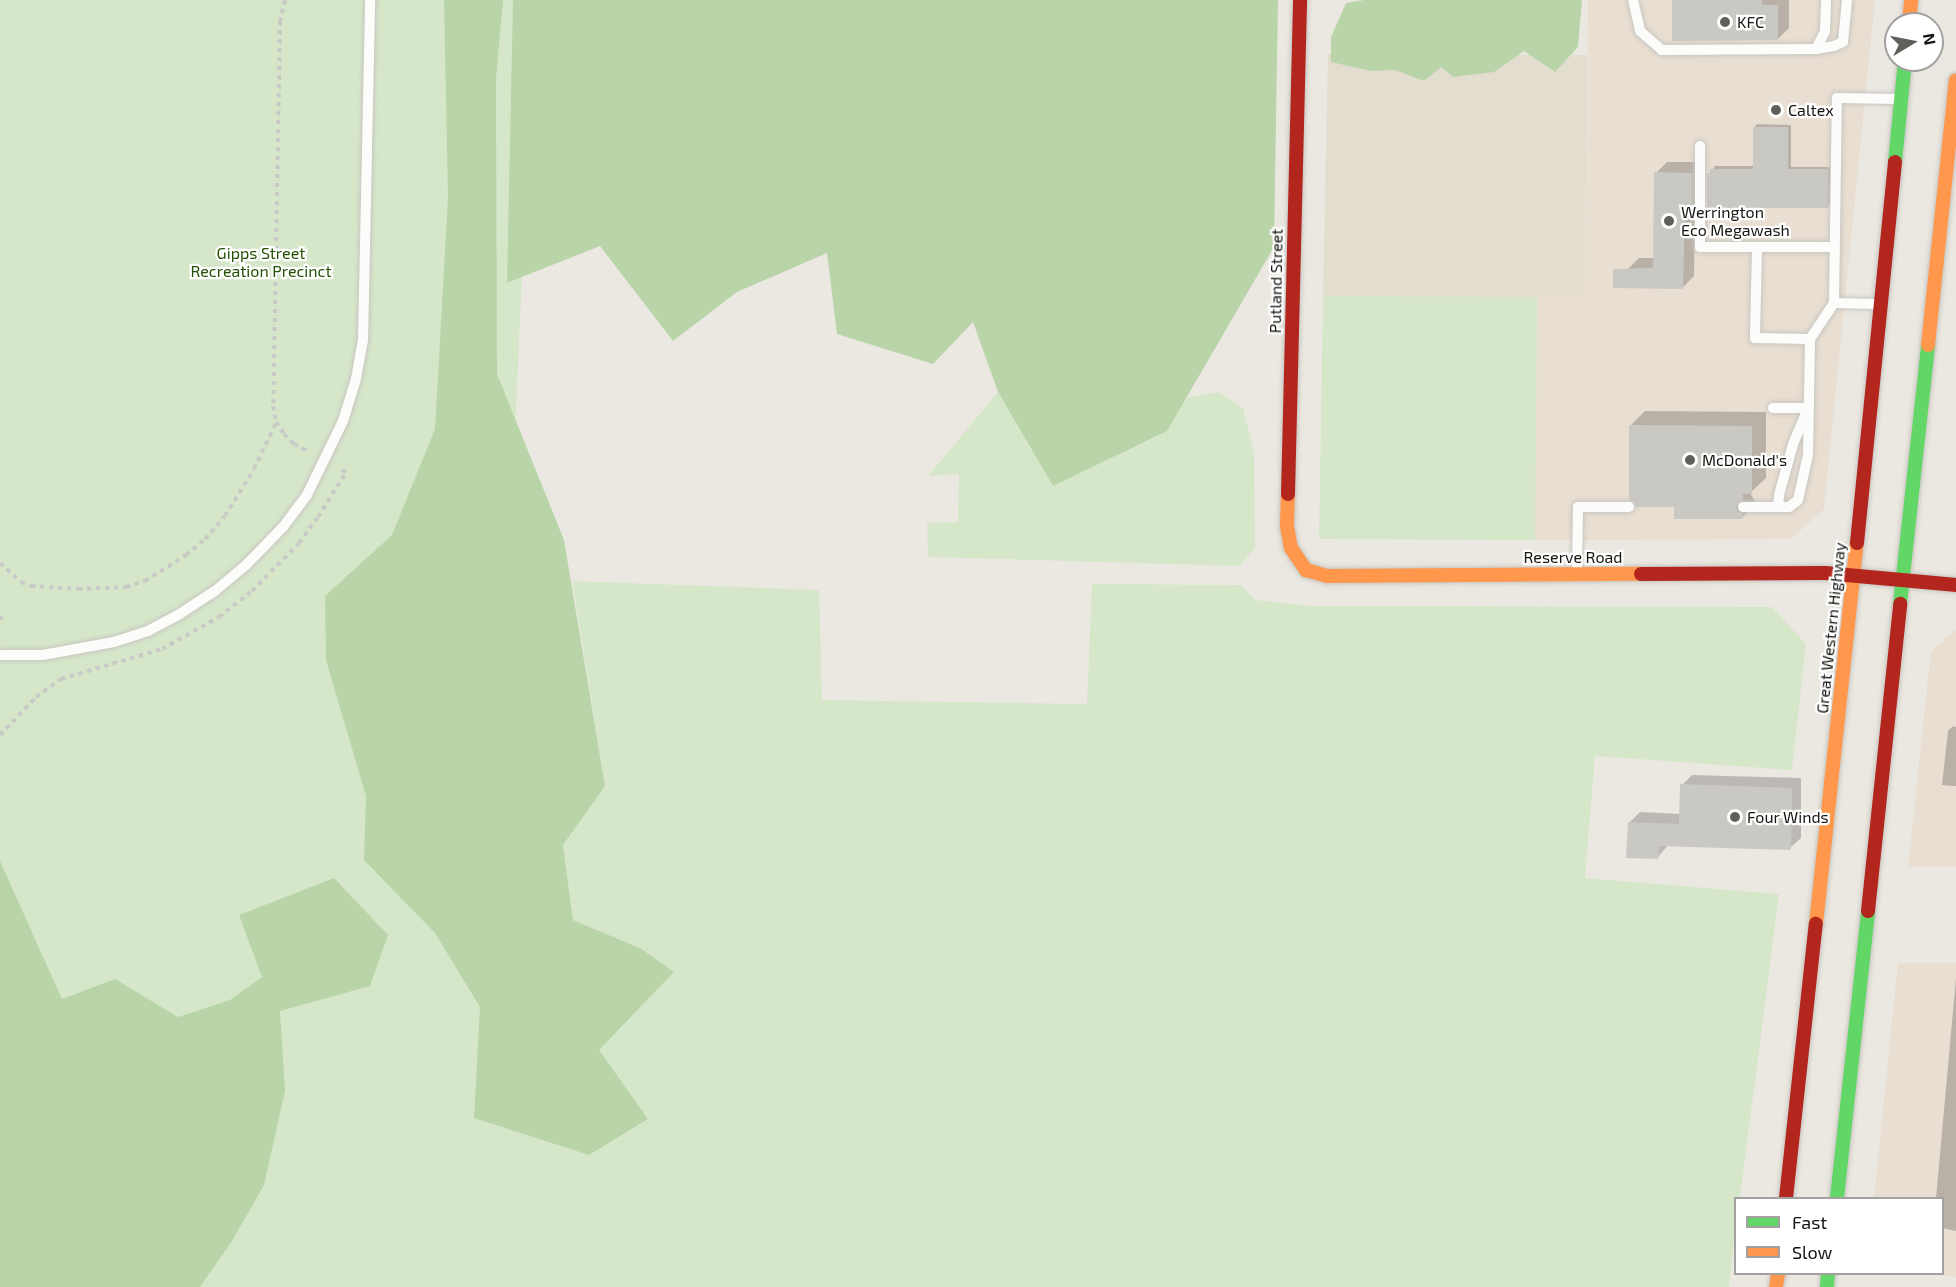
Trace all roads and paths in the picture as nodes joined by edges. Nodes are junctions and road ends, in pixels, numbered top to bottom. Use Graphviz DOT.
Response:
graph roads {
  1 [pos="285,0"];
  2 [pos="370,0"];
  3 [pos="1300,0"];
  4 [pos="1633,0"];
  5 [pos="1826,0"];
  6 [pos="1847,0"];
  7 [pos="1816,49"];
  8 [pos="1904,72"];
  9 [pos="1956,88"];
  10 [pos="1901,99"];
  11 [pos="1700,146"];
  12 [pos="1950,192"];
  13 [pos="1834,247"];
  14 [pos="1756,248"];
  15 [pos="1834,303"];
  16 [pos="1881,304"];
  17 [pos="1810,339"];
  18 [pos="1773,408"];
  19 [pos="1809,408"];
  20 [pos="276,422"];
  21 [pos="326,461"];
  22 [pos="1629,507"];
  23 [pos="1743,507"];
  24 [pos="1778,507"];
  25 [pos="1298,560"];
  26 [pos="0,563"];
  27 [pos="1577,574"];
  28 [pos="1854,576"];
  29 [pos="1903,580"];
  30 [pos="1956,585"];
  31 [pos="0,655"];
  32 [pos="0,735"];
  33 [pos="1786,1197"];
  34 [pos="1837,1197"];
  1 -- 20 [label="path"];
  2 -- 21 [label="lane"];
  3 -- 25 [label="main road, Putland Street"];
  4 -- 7 [label="lane"];
  5 -- 7 [label="lane"];
  6 -- 7 [label="lane"];
  8 -- 10 [label="main road, Great Western Highway"];
  9 -- 12 [label="main road"];
  10 -- 13 [label="lane"];
  10 -- 16 [label="main road, Great Western Highway"];
  11 -- 14 [label="lane"];
  12 -- 29 [label="main road"];
  13 -- 14 [label="lane"];
  13 -- 15 [label="lane"];
  14 -- 17 [label="lane"];
  15 -- 16 [label="lane"];
  15 -- 17 [label="lane"];
  16 -- 28 [label="main road, Great Western Highway"];
  17 -- 19 [label="lane"];
  18 -- 19 [label="lane"];
  19 -- 24 [label="lane"];
  19 -- 24 [label="lane"];
  20 -- 21 [label="path"];
  20 -- 26 [label="path"];
  21 -- 31 [label="lane"];
  21 -- 32 [label="path"];
  22 -- 27 [label="lane"];
  23 -- 24 [label="lane"];
  25 -- 27 [label="main road, Reserve Road"];
  27 -- 28 [label="main road, Reserve Road"];
  28 -- 29 [label="main road, Reserve Road"];
  28 -- 33 [label="main road, Great Western Highway"];
  29 -- 30 [label="main road, Reserve Road"];
  29 -- 34 [label="main road"];
}
